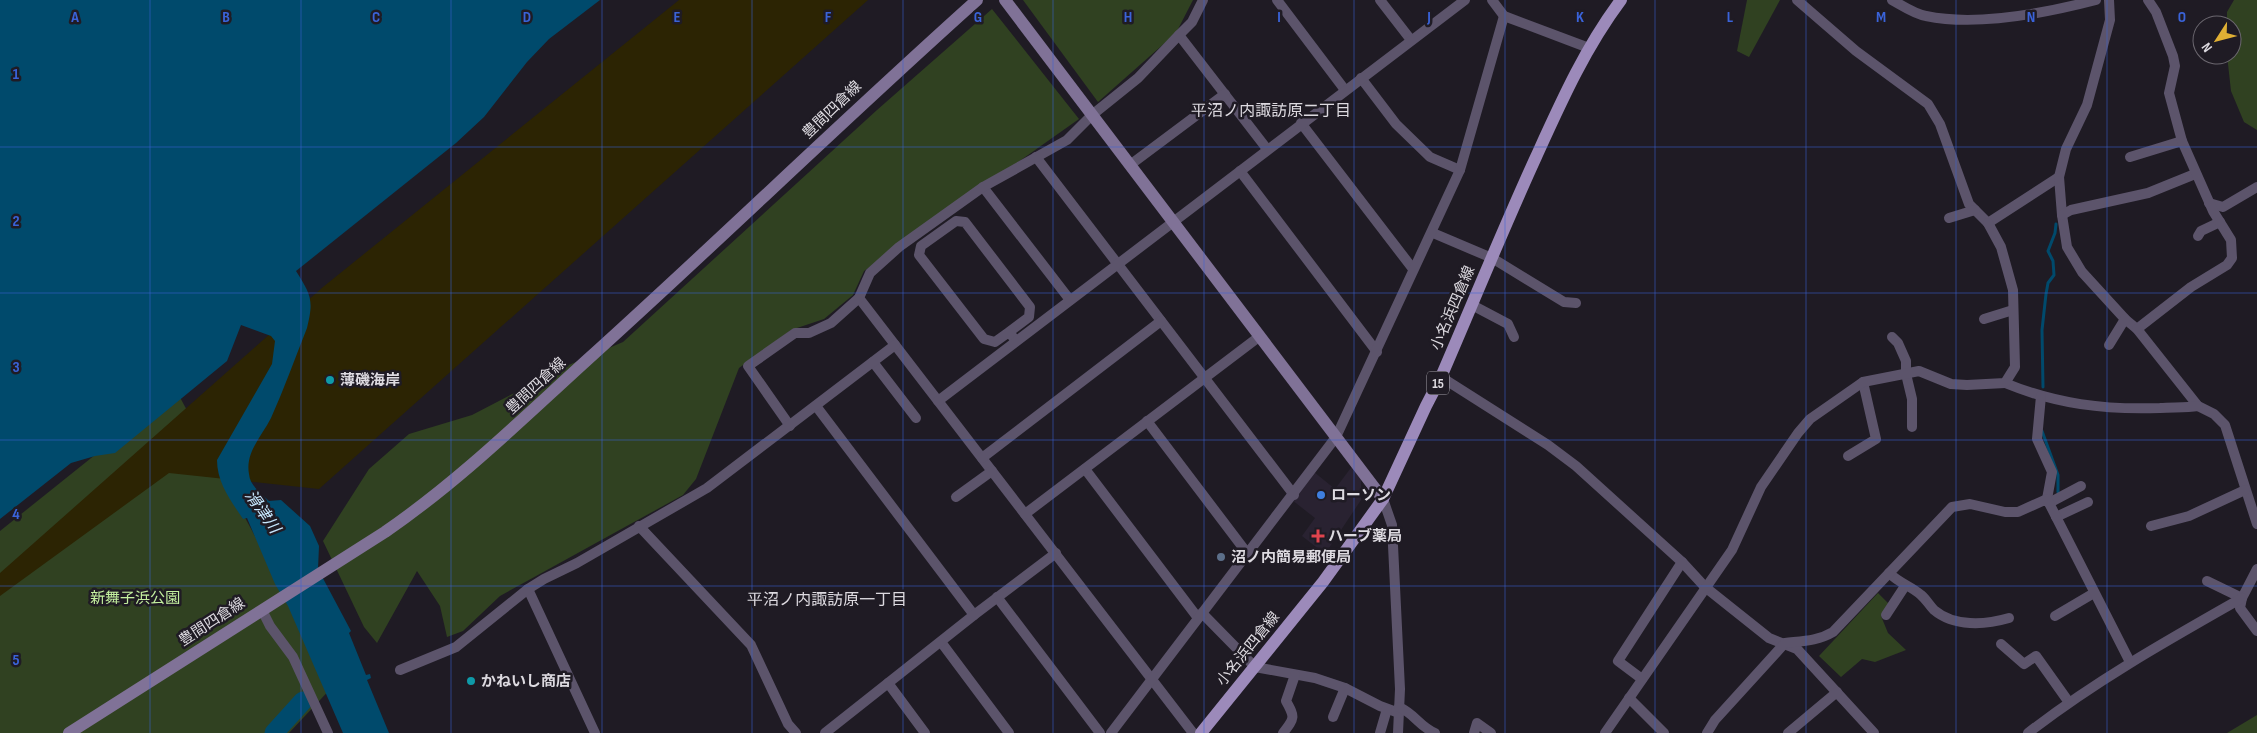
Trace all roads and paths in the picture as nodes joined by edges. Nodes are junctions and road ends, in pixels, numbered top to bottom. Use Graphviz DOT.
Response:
graph roads {
  1 [pos="978,0"];
  2 [pos="1005,0"];
  3 [pos="1202,0"];
  4 [pos="1277,0"];
  5 [pos="1380,0"];
  6 [pos="1465,0"];
  7 [pos="1492,0"];
  8 [pos="1621,0"];
  9 [pos="1798,0"];
  10 [pos="1892,0"];
  11 [pos="2096,0"];
  12 [pos="2110,0"];
  13 [pos="2148,0"];
  14 [pos="1504,16"];
  15 [pos="1180,35"];
  16 [pos="1411,40"];
  17 [pos="1589,48"];
  18 [pos="1361,78"];
  19 [pos="1345,90"];
  20 [pos="1225,94"];
  21 [pos="1092,115"];
  22 [pos="1301,123"];
  23 [pos="2182,141"];
  24 [pos="1268,149"];
  25 [pos="1036,157"];
  26 [pos="2130,157"];
  27 [pos="1130,165"];
  28 [pos="1460,170"];
  29 [pos="1240,171"];
  30 [pos="2196,174"];
  31 [pos="2059,178"];
  32 [pos="984,187"];
  33 [pos="2257,187"];
  34 [pos="2209,202"];
  35 [pos="1975,210"];
  36 [pos="2062,215"];
  37 [pos="1949,218"];
  38 [pos="1173,222"];
  39 [pos="2220,222"];
  40 [pos="1988,223"];
  41 [pos="1433,232"];
  42 [pos="2198,236"];
  43 [pos="1492,258"];
  44 [pos="1118,264"];
  45 [pos="1413,269"];
  46 [pos="859,298"];
  47 [pos="1070,300"];
  48 [pos="1576,303"];
  49 [pos="1472,305"];
  50 [pos="2013,310"];
  51 [pos="1984,319"];
  52 [pos="2125,319"];
  53 [pos="1161,321"];
  54 [pos="2137,328"];
  55 [pos="1009,332"];
  56 [pos="1260,336"];
  57 [pos="1514,337"];
  58 [pos="1892,337"];
  59 [pos="1016,341"];
  60 [pos="2109,345"];
  61 [pos="895,346"];
  62 [pos="1377,352"];
  63 [pos="873,362"];
  64 [pos="1906,374"];
  65 [pos="1442,377"];
  66 [pos="1204,378"];
  67 [pos="1863,382"];
  68 [pos="2004,383"];
  69 [pos="2041,396"];
  70 [pos="938,401"];
  71 [pos="816,406"];
  72 [pos="2198,406"];
  73 [pos="916,418"];
  74 [pos="1147,421"];
  75 [pos="790,426"];
  76 [pos="1912,427"];
  77 [pos="1336,437"];
  78 [pos="1848,456"];
  79 [pos="982,458"];
  80 [pos="1085,469"];
  81 [pos="992,471"];
  82 [pos="2081,486"];
  83 [pos="2245,490"];
  84 [pos="1294,495"];
  85 [pos="956,497"];
  86 [pos="1383,499"];
  87 [pos="2048,502"];
  88 [pos="2088,502"];
  89 [pos="1026,514"];
  90 [pos="2056,517"];
  91 [pos="2257,524"];
  92 [pos="639,526"];
  93 [pos="2151,526"];
  94 [pos="1056,553"];
  95 [pos="1247,553"];
  96 [pos="1682,562"];
  97 [pos="2257,569"];
  98 [pos="1889,573"];
  99 [pos="2208,580"];
  100 [pos="1905,586"];
  101 [pos="1705,588"];
  102 [pos="528,589"];
  103 [pos="2094,592"];
  104 [pos="997,597"];
  105 [pos="2242,598"];
  106 [pos="262,610"];
  107 [pos="974,615"];
  108 [pos="1200,615"];
  109 [pos="1886,616"];
  110 [pos="2055,616"];
  111 [pos="2009,618"];
  112 [pos="2257,631"];
  113 [pos="941,642"];
  114 [pos="1786,643"];
  115 [pos="2001,644"];
  116 [pos="2130,662"];
  117 [pos="1255,667"];
  118 [pos="400,670"];
  119 [pos="1295,674"];
  120 [pos="1642,678"];
  121 [pos="1153,680"];
  122 [pos="888,683"];
  123 [pos="1346,688"];
  124 [pos="1837,692"];
  125 [pos="1629,698"];
  126 [pos="2068,701"];
  127 [pos="1386,709"];
  128 [pos="1399,710"];
  129 [pos="1333,717"];
  130 [pos="69,733"];
  131 [pos="328,733"];
  132 [pos="595,733"];
  133 [pos="796,733"];
  134 [pos="825,733"];
  135 [pos="925,733"];
  136 [pos="1009,733"];
  137 [pos="1100,733"];
  138 [pos="1110,733"];
  139 [pos="1193,733"];
  140 [pos="1201,733"];
  141 [pos="1282,733"];
  142 [pos="1380,733"];
  143 [pos="1398,733"];
  144 [pos="1435,733"];
  145 [pos="1474,733"];
  146 [pos="1492,733"];
  147 [pos="1605,733"];
  148 [pos="1664,733"];
  149 [pos="1707,733"];
  150 [pos="1788,733"];
  151 [pos="1874,733"];
  152 [pos="2028,733"];
  1 -- 106 [label="main road, 豊間四倉線"];
  2 -- 21 [label="main road"];
  3 -- 15 [label="street"];
  4 -- 19 [label="street"];
  5 -- 16 [label="street"];
  6 -- 16 [label="street"];
  7 -- 14 [label="street"];
  8 -- 17 [label="main road, 小名浜四倉線 / 15"];
  9 -- 35 [label="street"];
  10 -- 11 [label="street"];
  12 -- 31 [label="street"];
  13 -- 23 [label="street"];
  14 -- 17 [label="street"];
  14 -- 28 [label="street"];
  15 -- 20 [label="street"];
  15 -- 21 [label="street"];
  16 -- 18 [label="street"];
  17 -- 43 [label="main road, 小名浜四倉線 / 15"];
  18 -- 19 [label="street"];
  18 -- 28 [label="street"];
  19 -- 22 [label="street"];
  20 -- 24 [label="street"];
  20 -- 27 [label="street"];
  21 -- 25 [label="street"];
  21 -- 27 [label="main road"];
  22 -- 24 [label="street"];
  22 -- 45 [label="street"];
  23 -- 26 [label="street"];
  23 -- 30 [label="street"];
  24 -- 29 [label="street"];
  25 -- 32 [label="street"];
  25 -- 44 [label="street"];
  27 -- 38 [label="main road"];
  28 -- 41 [label="street"];
  29 -- 38 [label="street"];
  29 -- 62 [label="street"];
  30 -- 34 [label="street"];
  30 -- 36 [label="street"];
  31 -- 36 [label="street"];
  31 -- 40 [label="street"];
  32 -- 46 [label="street"];
  32 -- 47 [label="street"];
  33 -- 34 [label="street"];
  34 -- 39 [label="street"];
  35 -- 37 [label="street"];
  35 -- 40 [label="street"];
  36 -- 52 [label="street"];
  38 -- 44 [label="street"];
  38 -- 56 [label="main road"];
  39 -- 42 [label="street"];
  39 -- 54 [label="street"];
  40 -- 50 [label="street"];
  41 -- 43 [label="street"];
  41 -- 45 [label="street"];
  43 -- 48 [label="street"];
  43 -- 49 [label="main road, 小名浜四倉線 / 15"];
  44 -- 47 [label="street"];
  44 -- 53 [label="street"];
  45 -- 62 [label="street"];
  46 -- 61 [label="street"];
  46 -- 75 [label="street"];
  47 -- 59 [label="street"];
  49 -- 57 [label="street"];
  49 -- 65 [label="main road, 小名浜四倉線 / 15"];
  50 -- 51 [label="street"];
  50 -- 68 [label="street"];
  52 -- 54 [label="street"];
  52 -- 60 [label="street"];
  53 -- 66 [label="street"];
  53 -- 79 [label="street"];
  54 -- 72 [label="street"];
  55 -- 55 [label="street"];
  55 -- 59 [label="street"];
  56 -- 66 [label="street"];
  56 -- 77 [label="main road"];
  58 -- 64 [label="street"];
  59 -- 70 [label="street"];
  61 -- 63 [label="street"];
  61 -- 70 [label="street"];
  62 -- 77 [label="street"];
  63 -- 71 [label="street"];
  63 -- 73 [label="street"];
  64 -- 67 [label="street"];
  64 -- 68 [label="street"];
  64 -- 76 [label="street"];
  65 -- 86 [label="main road, 小名浜四倉線 / 15"];
  65 -- 96 [label="street"];
  66 -- 74 [label="street"];
  66 -- 84 [label="street"];
  67 -- 78 [label="street"];
  67 -- 101 [label="street"];
  68 -- 69 [label="street"];
  69 -- 72 [label="street"];
  69 -- 87 [label="street"];
  70 -- 79 [label="street"];
  71 -- 75 [label="street"];
  71 -- 107 [label="street"];
  72 -- 83 [label="street"];
  74 -- 80 [label="street"];
  74 -- 95 [label="street"];
  75 -- 92 [label="street"];
  77 -- 84 [label="street"];
  77 -- 86 [label="main road"];
  79 -- 81 [label="street"];
  80 -- 89 [label="street"];
  80 -- 108 [label="street"];
  81 -- 85 [label="street"];
  81 -- 89 [label="street"];
  82 -- 87 [label="street"];
  83 -- 91 [label="street"];
  83 -- 93 [label="street"];
  84 -- 95 [label="street"];
  86 -- 117 [label="main road, 小名浜四倉線 / 15"];
  86 -- 128 [label="street"];
  87 -- 90 [label="street"];
  87 -- 98 [label="street"];
  88 -- 90 [label="street"];
  89 -- 94 [label="street"];
  90 -- 103 [label="street"];
  92 -- 102 [label="street"];
  92 -- 133 [label="street"];
  94 -- 104 [label="street"];
  94 -- 121 [label="street"];
  95 -- 108 [label="street"];
  96 -- 101 [label="street"];
  96 -- 120 [label="street"];
  97 -- 105 [label="street"];
  98 -- 100 [label="street"];
  98 -- 114 [label="street"];
  99 -- 105 [label="street"];
  100 -- 109 [label="street"];
  100 -- 111 [label="street"];
  101 -- 114 [label="street"];
  101 -- 120 [label="street"];
  102 -- 118 [label="street"];
  102 -- 132 [label="street"];
  103 -- 110 [label="street"];
  103 -- 116 [label="street"];
  104 -- 107 [label="street"];
  104 -- 137 [label="street"];
  105 -- 112 [label="street"];
  105 -- 116 [label="street"];
  106 -- 130 [label="main road, 豊間四倉線"];
  106 -- 131 [label="street"];
  107 -- 113 [label="street"];
  108 -- 117 [label="street"];
  108 -- 121 [label="street"];
  113 -- 122 [label="street"];
  113 -- 136 [label="street"];
  114 -- 124 [label="street"];
  114 -- 149 [label="street"];
  115 -- 126 [label="street"];
  116 -- 126 [label="street"];
  117 -- 119 [label="street"];
  117 -- 140 [label="main road, 小名浜四倉線 / 15"];
  119 -- 123 [label="street"];
  119 -- 141 [label="street"];
  120 -- 125 [label="street"];
  121 -- 138 [label="street"];
  121 -- 139 [label="street"];
  122 -- 134 [label="street"];
  122 -- 135 [label="street"];
  123 -- 127 [label="street"];
  123 -- 129 [label="street"];
  124 -- 150 [label="street"];
  124 -- 151 [label="street"];
  125 -- 147 [label="street"];
  125 -- 148 [label="street"];
  126 -- 152 [label="street"];
  127 -- 128 [label="street"];
  127 -- 142 [label="street"];
  128 -- 143 [label="street"];
  128 -- 144 [label="street"];
  145 -- 146 [label="street"];
}
